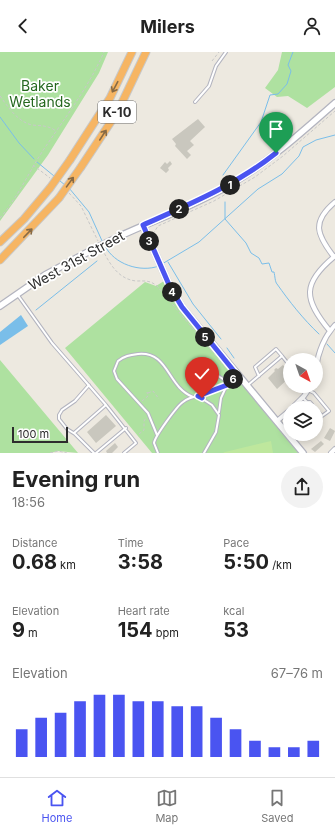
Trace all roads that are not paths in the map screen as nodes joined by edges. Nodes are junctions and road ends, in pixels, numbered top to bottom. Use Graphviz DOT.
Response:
graph roads {
  1 [pos="132,52"];
  2 [pos="146,52"];
  3 [pos="226,52"];
  4 [pos="195,102"];
  5 [pos="335,103"];
  6 [pos="335,202"];
  7 [pos="143,225"];
  8 [pos="0,242"];
  9 [pos="335,256"];
  10 [pos="0,260"];
  11 [pos="17,294"];
  12 [pos="0,306"];
  13 [pos="335,325"];
  14 [pos="330,331"];
  15 [pos="319,353"];
  16 [pos="282,356"];
  17 [pos="206,368"];
  18 [pos="238,376"];
  19 [pos="259,376"];
  20 [pos="228,384"];
  21 [pos="89,386"];
  22 [pos="247,386"];
  23 [pos="306,393"];
  24 [pos="314,393"];
  25 [pos="198,396"];
  26 [pos="193,397"];
  27 [pos="302,398"];
  28 [pos="299,401"];
  29 [pos="308,401"];
  30 [pos="321,401"];
  31 [pos="323,404"];
  32 [pos="106,405"];
  33 [pos="219,415"];
  34 [pos="323,415"];
  35 [pos="283,416"];
  36 [pos="276,422"];
  37 [pos="126,428"];
  38 [pos="74,433"];
  39 [pos="157,435"];
  40 [pos="335,449"];
  41 [pos="95,453"];
  42 [pos="124,453"];
  43 [pos="158,453"];
  44 [pos="204,453"];
  45 [pos="303,453"];
  46 [pos="330,453"];
  1 -- 8 [label="highway, K-10, one-way, bridge"];
  10 -- 2 [label="highway, K-10, one-way, bridge"];
  3 -- 4 [label="lane"];
  5 -- 7 [label="main road, West 31st Street"];
  6 -- 9 [label="street"];
  7 -- 11 [label="main road, West 31st Street, bridge"];
  7 -- 18 [label="main road"];
  9 -- 14 [label="street"];
  11 -- 12 [label="main road, West 31st Street"];
  11 -- 21 [label="lane"];
  13 -- 14 [label="street"];
  14 -- 15 [label="street"];
  16 -- 19 [label="lane"];
  16 -- 19 [label="lane"];
  17 -- 20 [label="lane"];
  18 -- 20 [label="lane"];
  18 -- 22 [label="main road"];
  19 -- 22 [label="lane"];
  20 -- 25 [label="lane"];
  20 -- 33 [label="lane"];
  21 -- 32 [label="lane"];
  21 -- 38 [label="lane"];
  22 -- 36 [label="main road"];
  23 -- 27 [label="street"];
  24 -- 30 [label="lane"];
  25 -- 26 [label="lane"];
  25 -- 33 [label="lane"];
  26 -- 39 [label="lane"];
  26 -- 39 [label="lane"];
  27 -- 28 [label="street"];
  27 -- 29 [label="lane"];
  31 -- 34 [label="lane"];
  32 -- 37 [label="lane"];
  32 -- 38 [label="lane"];
  33 -- 44 [label="lane"];
  35 -- 36 [label="street"];
  36 -- 45 [label="main road"];
  37 -- 41 [label="lane"];
  37 -- 42 [label="lane"];
  38 -- 41 [label="lane"];
  39 -- 43 [label="lane"];
  40 -- 46 [label="street"];
}
